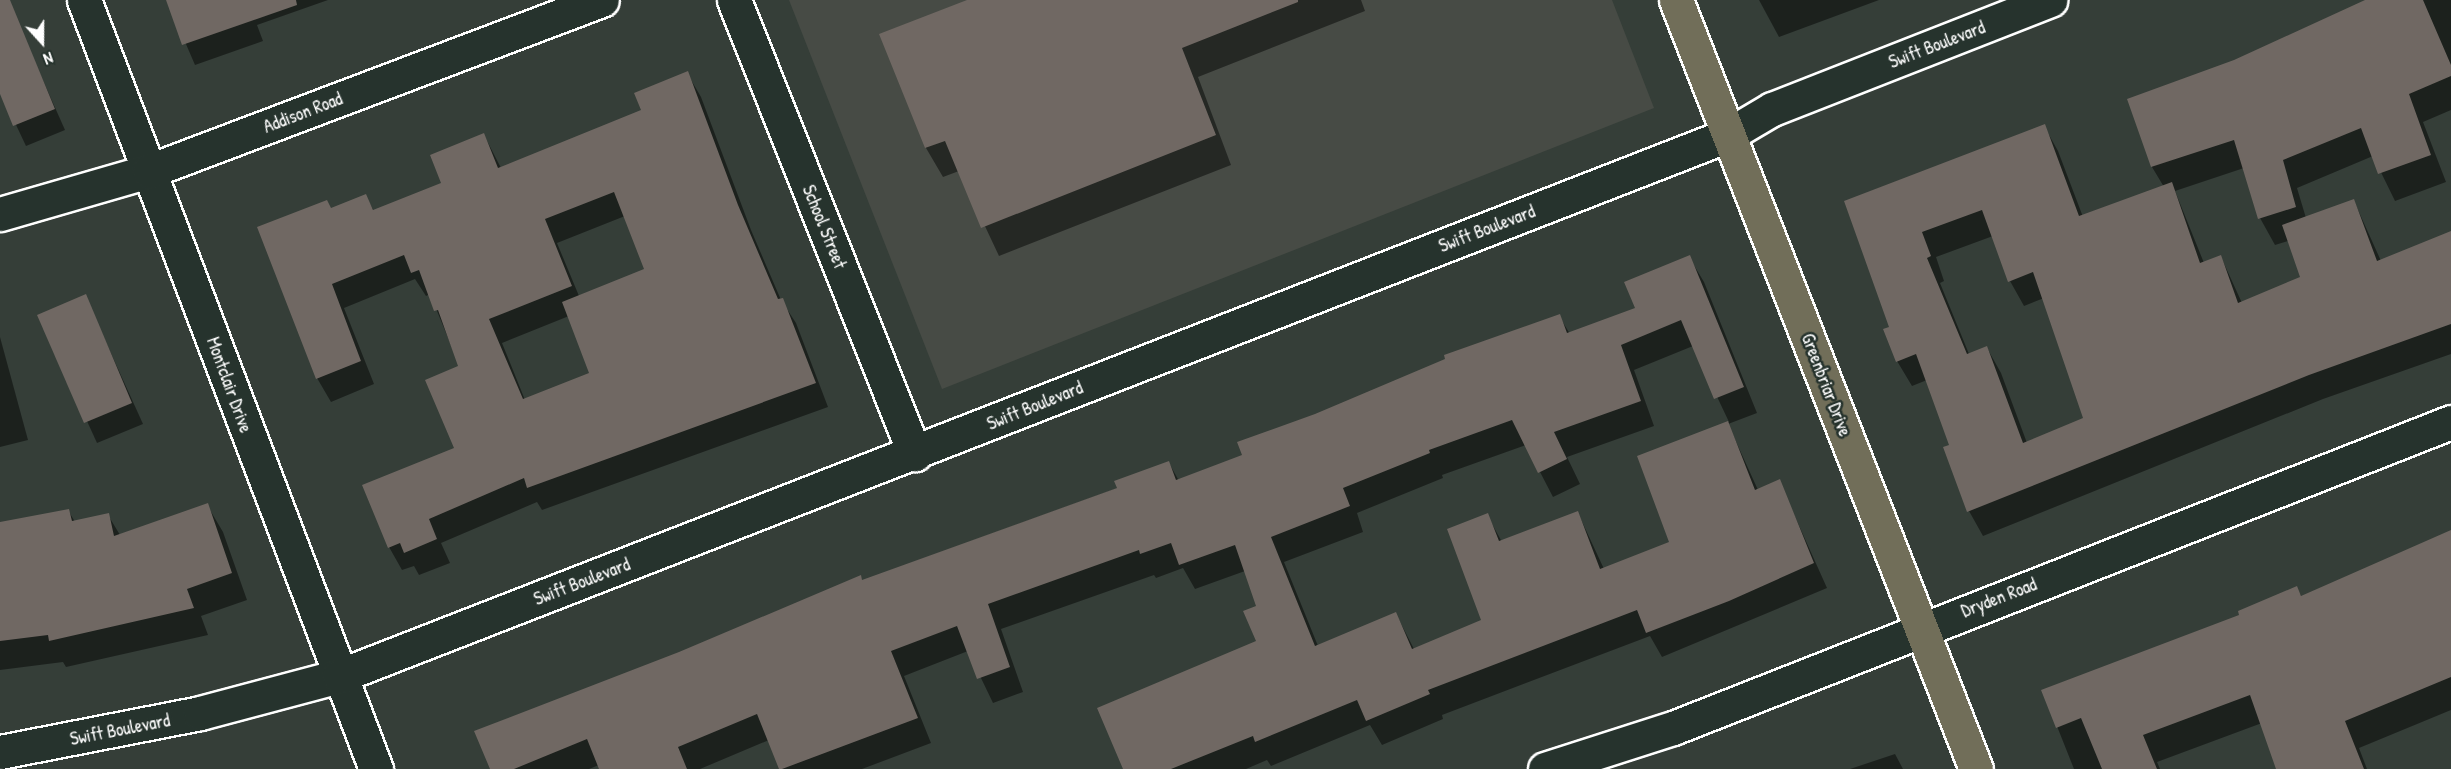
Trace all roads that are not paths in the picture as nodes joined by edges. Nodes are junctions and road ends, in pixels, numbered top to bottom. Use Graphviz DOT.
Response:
graph roads {
  1 [pos="84,0"];
  2 [pos="602,0"];
  3 [pos="734,0"];
  4 [pos="1676,0"];
  5 [pos="2050,0"];
  6 [pos="1728,135"];
  7 [pos="149,171"];
  8 [pos="0,214"];
  9 [pos="2451,422"];
  10 [pos="915,454"];
  11 [pos="1921,628"];
  12 [pos="339,676"];
  13 [pos="0,752"];
  14 [pos="376,769"];
  15 [pos="1545,769"];
  16 [pos="1976,769"];
  1 -- 7 [label="street, Montclair Drive"];
  2 -- 7 [label="street, Addison Road"];
  3 -- 10 [label="street, School Street"];
  4 -- 6 [label="main road, Greenbriar Drive"];
  5 -- 6 [label="street, Swift Boulevard"];
  6 -- 10 [label="street, Swift Boulevard"];
  6 -- 11 [label="main road, Greenbriar Drive"];
  7 -- 8 [label="street, Addison Road"];
  7 -- 12 [label="street, Montclair Drive"];
  9 -- 11 [label="street, Dryden Road"];
  10 -- 12 [label="street, Swift Boulevard"];
  11 -- 15 [label="street, Dryden Road"];
  11 -- 16 [label="main road, Greenbriar Drive"];
  12 -- 13 [label="street, Swift Boulevard"];
  12 -- 14 [label="street, Montclair Drive"];
}
